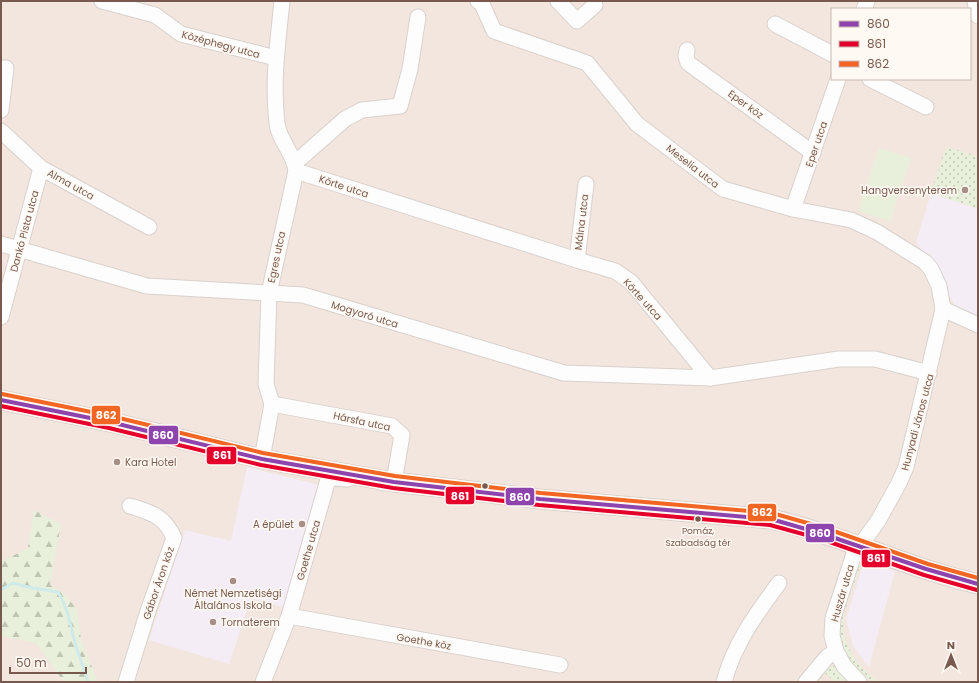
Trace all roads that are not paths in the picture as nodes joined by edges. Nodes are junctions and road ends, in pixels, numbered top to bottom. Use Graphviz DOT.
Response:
graph roads {
  1 [pos="102,1"];
  2 [pos="282,1"];
  3 [pos="558,1"];
  4 [pos="975,1"];
  5 [pos="481,2"];
  6 [pos="595,5"];
  7 [pos="978,16"];
  8 [pos="418,17"];
  9 [pos="776,24"];
  10 [pos="688,50"];
  11 [pos="831,53"];
  12 [pos="276,58"];
  13 [pos="1,68"];
  14 [pos="838,80"];
  15 [pos="872,80"];
  16 [pos="926,107"];
  17 [pos="1,110"];
  18 [pos="1,131"];
  19 [pos="813,153"];
  20 [pos="295,167"];
  21 [pos="40,168"];
  22 [pos="586,184"];
  23 [pos="793,209"];
  24 [pos="149,227"];
  25 [pos="1,244"];
  26 [pos="20,250"];
  27 [pos="576,260"];
  28 [pos="269,292"];
  29 [pos="943,309"];
  30 [pos="1,317"];
  31 [pos="978,325"];
  32 [pos="929,373"];
  33 [pos="710,378"];
  34 [pos="1,400"];
  35 [pos="272,404"];
  36 [pos="262,459"];
  37 [pos="394,482"];
  38 [pos="130,506"];
  39 [pos="859,546"];
  40 [pos="779,583"];
  41 [pos="978,584"];
  42 [pos="289,616"];
  43 [pos="836,651"];
  44 [pos="560,665"];
  45 [pos="126,682"];
  46 [pos="263,682"];
  47 [pos="725,682"];
  48 [pos="806,682"];
  49 [pos="859,682"];
  1 -- 12 [label="street, Középhegy utca"];
  2 -- 12 [label="street"];
  3 -- 6 [label="street"];
  4 -- 7 [label="street"];
  5 -- 23 [label="street, Meselia utca"];
  8 -- 20 [label="street"];
  9 -- 11 [label="street"];
  10 -- 19 [label="street, Eper köz"];
  12 -- 20 [label="street"];
  13 -- 17 [label="street"];
  14 -- 19 [label="street, Eper utca"];
  15 -- 16 [label="street"];
  18 -- 21 [label="street, Alma utca"];
  19 -- 23 [label="street, Eper utca"];
  20 -- 27 [label="street, Körte utca"];
  20 -- 28 [label="street, Egres utca"];
  21 -- 24 [label="street, Alma utca"];
  21 -- 26 [label="street, Dankó Pista utca"];
  22 -- 27 [label="street, Málna utca"];
  23 -- 29 [label="street, Meselia utca"];
  25 -- 26 [label="street, Mogyoró utca"];
  26 -- 28 [label="street, Mogyoró utca"];
  26 -- 30 [label="street, Dankó Pista utca"];
  27 -- 33 [label="street, Körte utca"];
  28 -- 33 [label="street, Mogyoró utca"];
  28 -- 35 [label="street, Egres utca"];
  29 -- 31 [label="street"];
  29 -- 32 [label="street, Hunyadi János utca"];
  32 -- 33 [label="street"];
  32 -- 39 [label="street, Hunyadi János utca"];
  34 -- 36 [label="main road"];
  35 -- 36 [label="street, Egres utca"];
  35 -- 37 [label="street, Hársfa utca"];
  36 -- 37 [label="main road"];
  37 -- 39 [label="main road"];
  37 -- 42 [label="street, Goethe utca"];
  38 -- 45 [label="street, Gábor Áron köz"];
  39 -- 41 [label="main road"];
  39 -- 43 [label="street, Huszár utca"];
  40 -- 47 [label="street"];
  42 -- 44 [label="street, Goethe köz"];
  42 -- 46 [label="street, Goethe utca"];
  43 -- 48 [label="street"];
  43 -- 49 [label="street, Huszár utca"];
}
